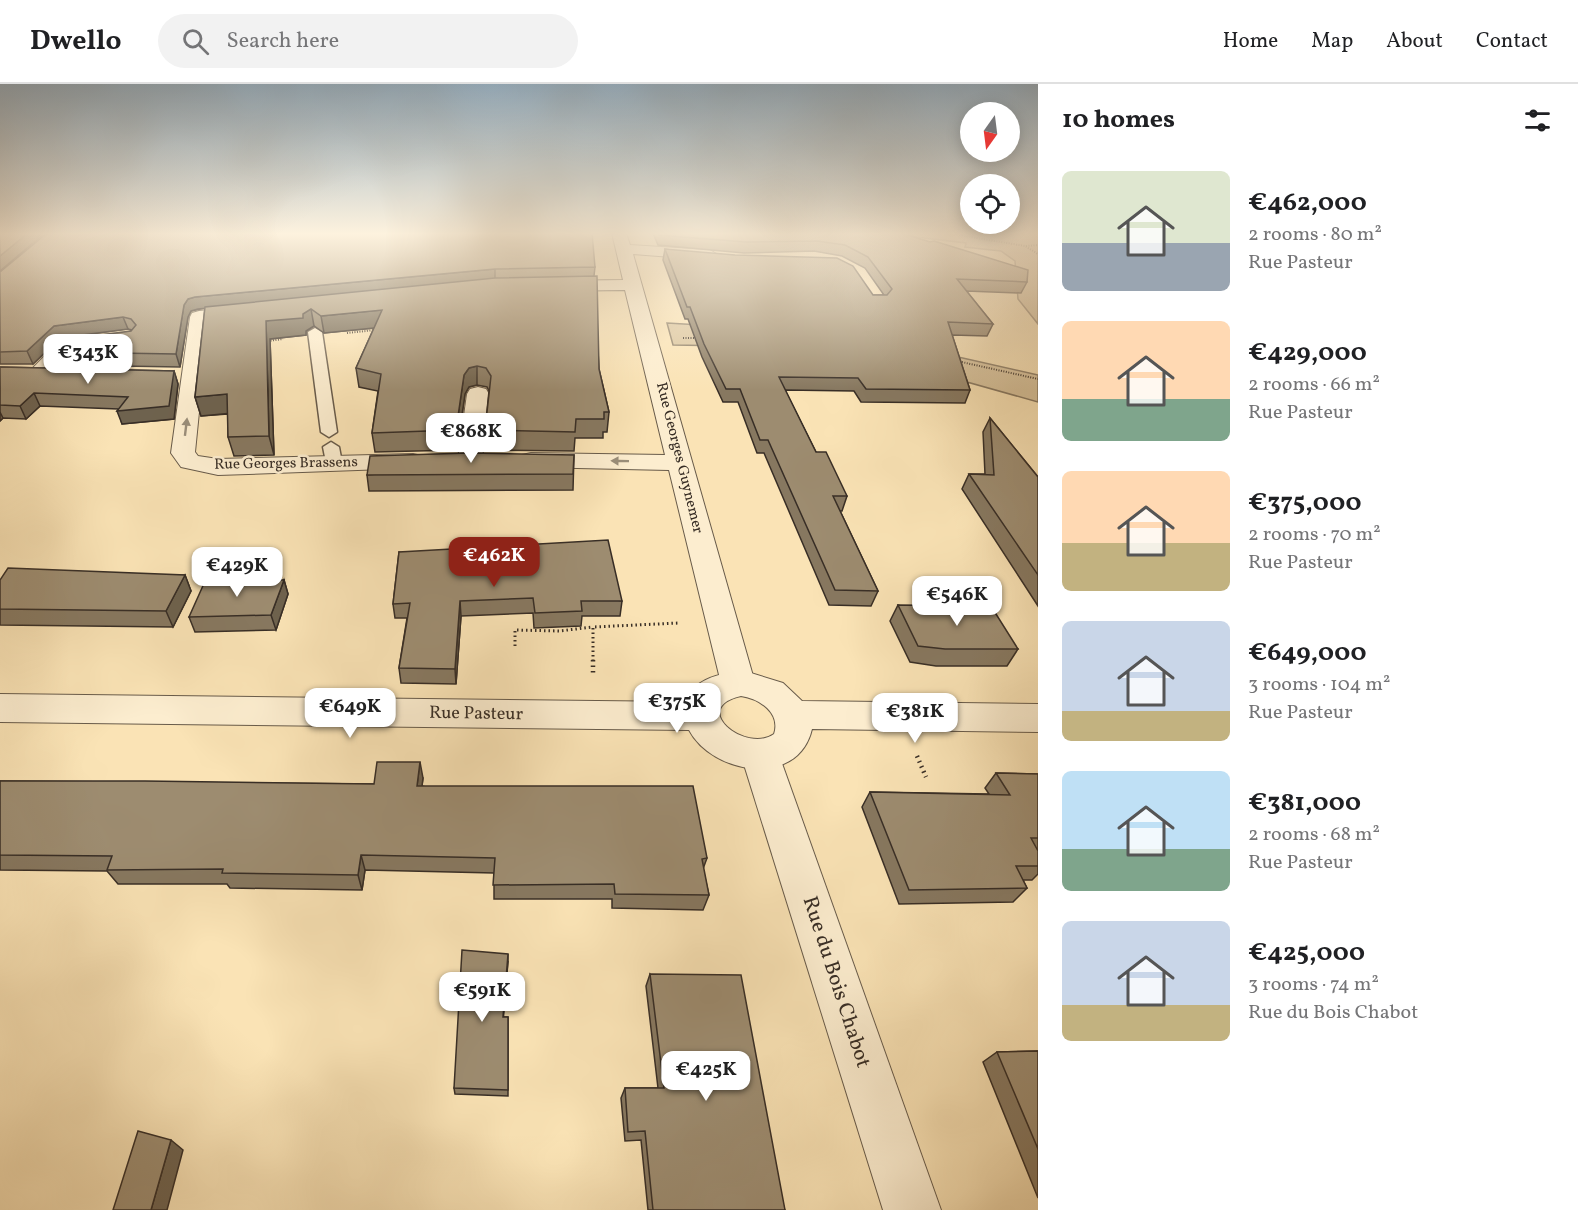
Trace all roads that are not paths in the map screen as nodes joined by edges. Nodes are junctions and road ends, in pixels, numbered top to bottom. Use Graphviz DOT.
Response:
graph roads {
  1 [pos="633,285"];
  2 [pos="529,286"];
  3 [pos="576,286"];
  4 [pos="267,310"];
  5 [pos="316,334"];
  6 [pos="118,338"];
  7 [pos="62,374"];
  8 [pos="168,376"];
  9 [pos="192,376"];
  10 [pos="478,394"];
  11 [pos="331,447"];
  12 [pos="516,460"];
  13 [pos="679,463"];
  14 [pos="738,683"];
  15 [pos="0,708"];
  16 [pos="792,715"];
  17 [pos="700,716"];
  18 [pos="1038,718"];
  19 [pos="760,755"];
  20 [pos="912,1210"];
  1 -- 13 [label="street, Rue Georges Guynemer"];
  2 -- 3 [label="street"];
  4 -- 9 [label="street, Rue Georges Brassens"];
  5 -- 11 [label="lane"];
  6 -- 7 [label="street"];
  8 -- 9 [label="street"];
  11 -- 9 [label="street, Rue Georges Brassens, one-way"];
  10 -- 11 [label="street, Rue Georges Brassens"];
  13 -- 12 [label="street, one-way"];
  13 -- 14 [label="street, Rue Georges Guynemer"];
  14 -- 16 [label="street"];
  14 -- 17 [label="street"];
  15 -- 17 [label="street, Rue Pasteur"];
  16 -- 18 [label="street"];
  16 -- 19 [label="street"];
  17 -- 19 [label="street"];
  19 -- 20 [label="street, Rue du Bois Chabot"];
}
